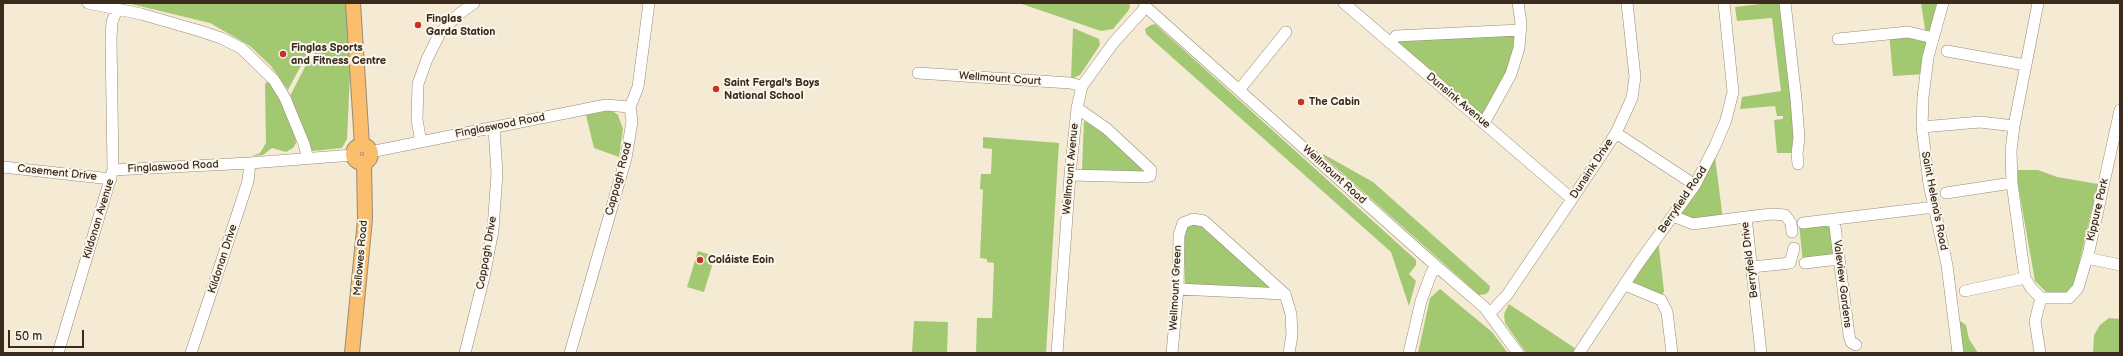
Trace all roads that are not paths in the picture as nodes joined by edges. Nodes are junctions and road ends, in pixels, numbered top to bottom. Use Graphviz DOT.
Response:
graph roads {
  1 [pos="88,3"];
  2 [pos="353,3"];
  3 [pos="474,3"];
  4 [pos="650,3"];
  5 [pos="1344,3"];
  6 [pos="1518,3"];
  7 [pos="1627,3"];
  8 [pos="1724,3"];
  9 [pos="1784,3"];
  10 [pos="1943,3"];
  11 [pos="2038,3"];
  12 [pos="1145,5"];
  13 [pos="117,9"];
  14 [pos="1520,30"];
  15 [pos="1286,32"];
  16 [pos="1933,38"];
  17 [pos="1838,39"];
  18 [pos="1390,43"];
  19 [pos="1947,51"];
  20 [pos="2025,64"];
  21 [pos="918,73"];
  22 [pos="1082,86"];
  23 [pos="1239,90"];
  24 [pos="630,107"];
  25 [pos="1077,108"];
  26 [pos="2120,110"];
  27 [pos="1484,123"];
  28 [pos="2014,126"];
  29 [pos="1922,127"];
  30 [pos="494,128"];
  31 [pos="1616,133"];
  32 [pos="420,142"];
  33 [pos="362,154"];
  34 [pos="308,159"];
  35 [pos="250,163"];
  36 [pos="2114,163"];
  37 [pos="1798,164"];
  38 [pos="3,167"];
  39 [pos="112,174"];
  40 [pos="1070,174"];
  41 [pos="2012,183"];
  42 [pos="1695,185"];
  43 [pos="1946,193"];
  44 [pos="1572,199"];
  45 [pos="1934,207"];
  46 [pos="1673,216"];
  47 [pos="1746,217"];
  48 [pos="1834,219"];
  49 [pos="1803,223"];
  50 [pos="1792,232"];
  51 [pos="1794,248"];
  52 [pos="2087,258"];
  53 [pos="1839,259"];
  54 [pos="1805,263"];
  55 [pos="2120,265"];
  56 [pos="1436,266"];
  57 [pos="1752,268"];
  58 [pos="2025,278"];
  59 [pos="1625,285"];
  60 [pos="1178,290"];
  61 [pos="1965,291"];
  62 [pos="1284,294"];
  63 [pos="2042,298"];
  64 [pos="1490,314"];
  65 [pos="1856,345"];
  66 [pos="58,353"];
  67 [pos="191,353"];
  68 [pos="352,353"];
  69 [pos="465,353"];
  70 [pos="570,353"];
  71 [pos="1057,353"];
  72 [pos="1172,353"];
  73 [pos="1289,353"];
  74 [pos="1408,353"];
  75 [pos="1518,353"];
  76 [pos="1579,353"];
  77 [pos="1672,353"];
  78 [pos="1761,353"];
  79 [pos="1958,353"];
  80 [pos="2040,353"];
  1 -- 13 [label="street"];
  2 -- 33 [label="main road, Mellowes Road"];
  3 -- 32 [label="street"];
  4 -- 24 [label="street, Cappagh Road"];
  5 -- 18 [label="street, Dunsink Avenue"];
  6 -- 14 [label="street"];
  7 -- 31 [label="street, Dunsink Drive"];
  8 -- 42 [label="street, Berryfield Road"];
  9 -- 37 [label="street"];
  10 -- 16 [label="street, Saint Helena's Road"];
  11 -- 20 [label="street"];
  12 -- 22 [label="street, Wellmount Avenue"];
  12 -- 23 [label="street, Wellmount Road"];
  13 -- 34 [label="street"];
  13 -- 39 [label="street, Kildonan Avenue"];
  14 -- 18 [label="street"];
  14 -- 27 [label="street"];
  15 -- 23 [label="street"];
  16 -- 17 [label="street"];
  16 -- 29 [label="street, Saint Helena's Road"];
  18 -- 27 [label="street, Dunsink Avenue"];
  19 -- 20 [label="street"];
  20 -- 28 [label="street"];
  21 -- 22 [label="street, Wellmount Court"];
  22 -- 25 [label="street, Wellmount Avenue"];
  23 -- 56 [label="street, Wellmount Road"];
  24 -- 30 [label="street, Finglaswood Road"];
  24 -- 70 [label="street, Cappagh Road"];
  25 -- 40 [label="street, Wellmount Avenue"];
  25 -- 40 [label="street"];
  26 -- 36 [label="street, Kippure Park"];
  27 -- 44 [label="street, Dunsink Avenue"];
  28 -- 29 [label="street"];
  28 -- 41 [label="street"];
  29 -- 45 [label="street, Saint Helena's Road"];
  30 -- 32 [label="street, Finglaswood Road"];
  30 -- 69 [label="street, Cappagh Drive"];
  31 -- 42 [label="street"];
  31 -- 44 [label="street, Dunsink Drive"];
  32 -- 33 [label="street, Finglaswood Road"];
  33 -- 34 [label="street, Finglaswood Road"];
  33 -- 68 [label="main road, Mellowes Road"];
  34 -- 35 [label="street, Finglaswood Road"];
  35 -- 39 [label="street, Finglaswood Road"];
  35 -- 67 [label="street, Kildonan Drive"];
  36 -- 52 [label="street, Kippure Park"];
  38 -- 39 [label="street, Casement Drive"];
  39 -- 66 [label="street, Kildonan Avenue"];
  40 -- 71 [label="street, Wellmount Avenue"];
  41 -- 43 [label="street"];
  41 -- 58 [label="street"];
  42 -- 46 [label="street, Berryfield Road"];
  44 -- 64 [label="street, Dunsink Drive"];
  45 -- 48 [label="street"];
  45 -- 79 [label="street, Saint Helena's Road"];
  46 -- 47 [label="street, Berryfield Drive"];
  46 -- 59 [label="street, Berryfield Road"];
  47 -- 50 [label="street"];
  47 -- 57 [label="street, Berryfield Drive"];
  48 -- 49 [label="street"];
  48 -- 53 [label="street, Valeview Gardens"];
  51 -- 57 [label="street"];
  52 -- 55 [label="street"];
  52 -- 63 [label="street, Kippure Park"];
  53 -- 54 [label="street"];
  53 -- 65 [label="street, Valeview Gardens"];
  56 -- 64 [label="street, Wellmount Road"];
  56 -- 74 [label="street"];
  57 -- 78 [label="street, Berryfield Drive"];
  58 -- 61 [label="street"];
  58 -- 63 [label="street"];
  59 -- 76 [label="street, Berryfield Road"];
  59 -- 77 [label="street"];
  60 -- 62 [label="street"];
  60 -- 62 [label="street, Wellmount Green"];
  60 -- 72 [label="street, Wellmount Green"];
  62 -- 73 [label="street"];
  63 -- 80 [label="street"];
  64 -- 75 [label="street, Wellmount Road"];
}
